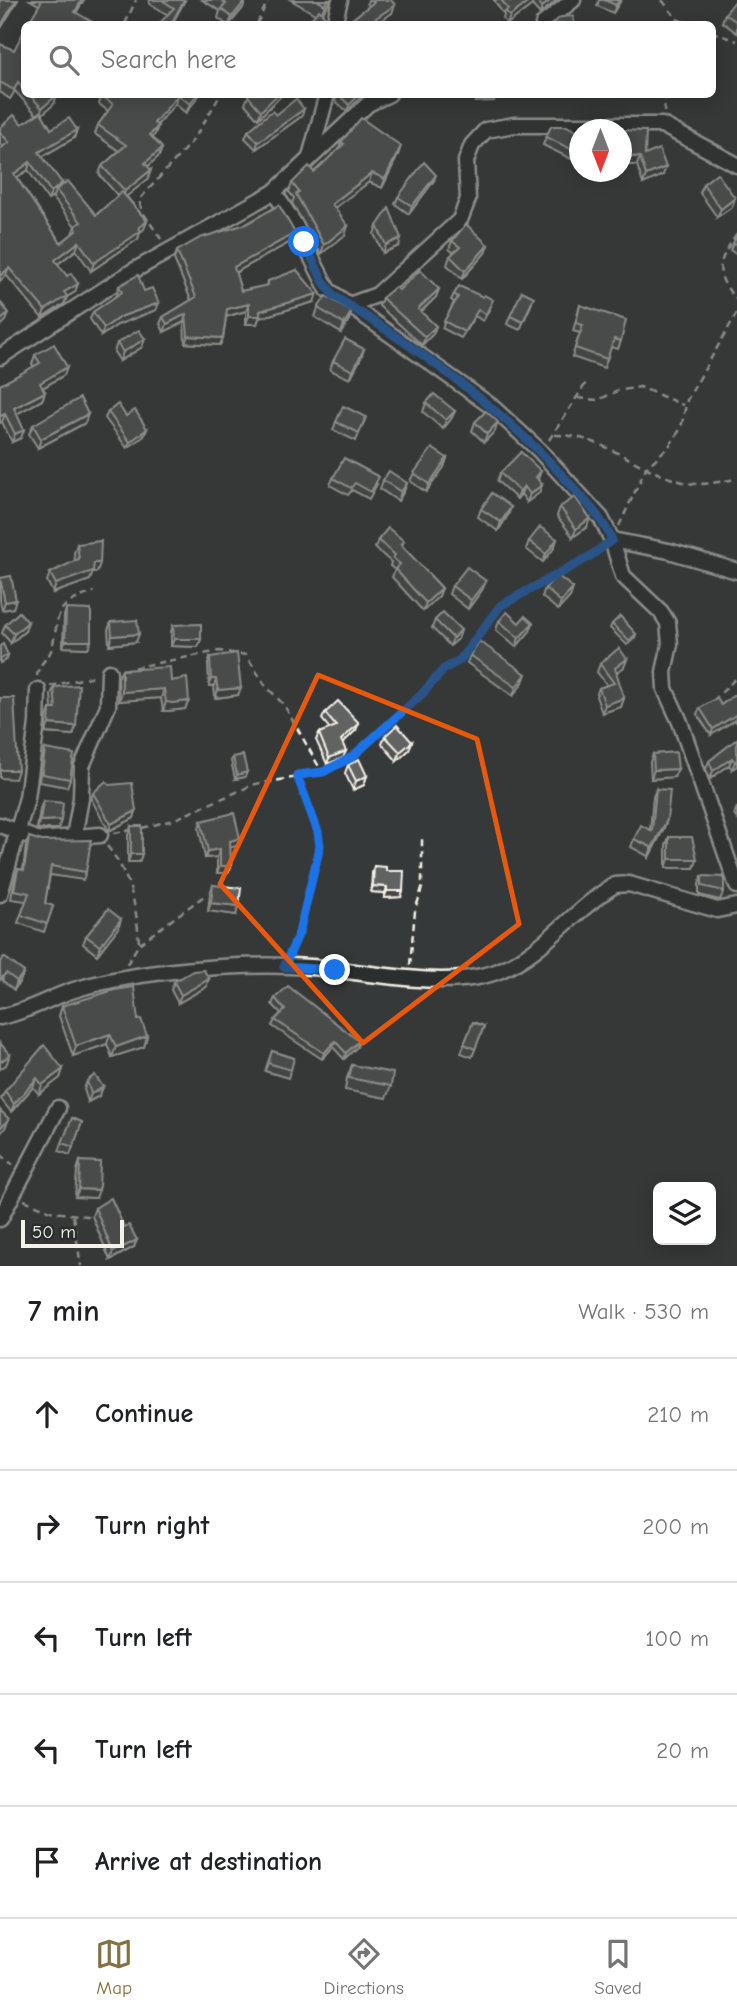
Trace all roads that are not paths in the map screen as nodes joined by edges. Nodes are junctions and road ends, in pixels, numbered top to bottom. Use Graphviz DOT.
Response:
graph roads {
  1 [pos="340,0"];
  2 [pos="573,0"];
  3 [pos="335,21"];
  4 [pos="547,21"];
  5 [pos="326,98"];
  6 [pos="381,98"];
  7 [pos="309,160"];
  8 [pos="737,165"];
  9 [pos="274,192"];
  10 [pos="349,305"];
  11 [pos="0,357"];
  12 [pos="612,540"];
  13 [pos="737,571"];
  14 [pos="109,672"];
  15 [pos="38,690"];
  16 [pos="0,825"];
  17 [pos="19,832"];
  18 [pos="100,835"];
  19 [pos="74,837"];
  20 [pos="737,886"];
  21 [pos="0,894"];
  22 [pos="737,906"];
  23 [pos="0,1017"];
  24 [pos="58,1108"];
  25 [pos="0,1219"];
  1 -- 3 [label="street"];
  2 -- 4 [label="street"];
  5 -- 7 [label="street"];
  6 -- 7 [label="street"];
  7 -- 9 [label="street"];
  8 -- 10 [label="street"];
  9 -- 10 [label="street"];
  9 -- 11 [label="street"];
  10 -- 12 [label="street"];
  12 -- 13 [label="street"];
  12 -- 20 [label="street"];
  14 -- 19 [label="street"];
  15 -- 17 [label="street"];
  16 -- 17 [label="street"];
  17 -- 19 [label="street"];
  17 -- 21 [label="street"];
  18 -- 19 [label="street"];
  22 -- 23 [label="street"];
  24 -- 25 [label="street"];
}
